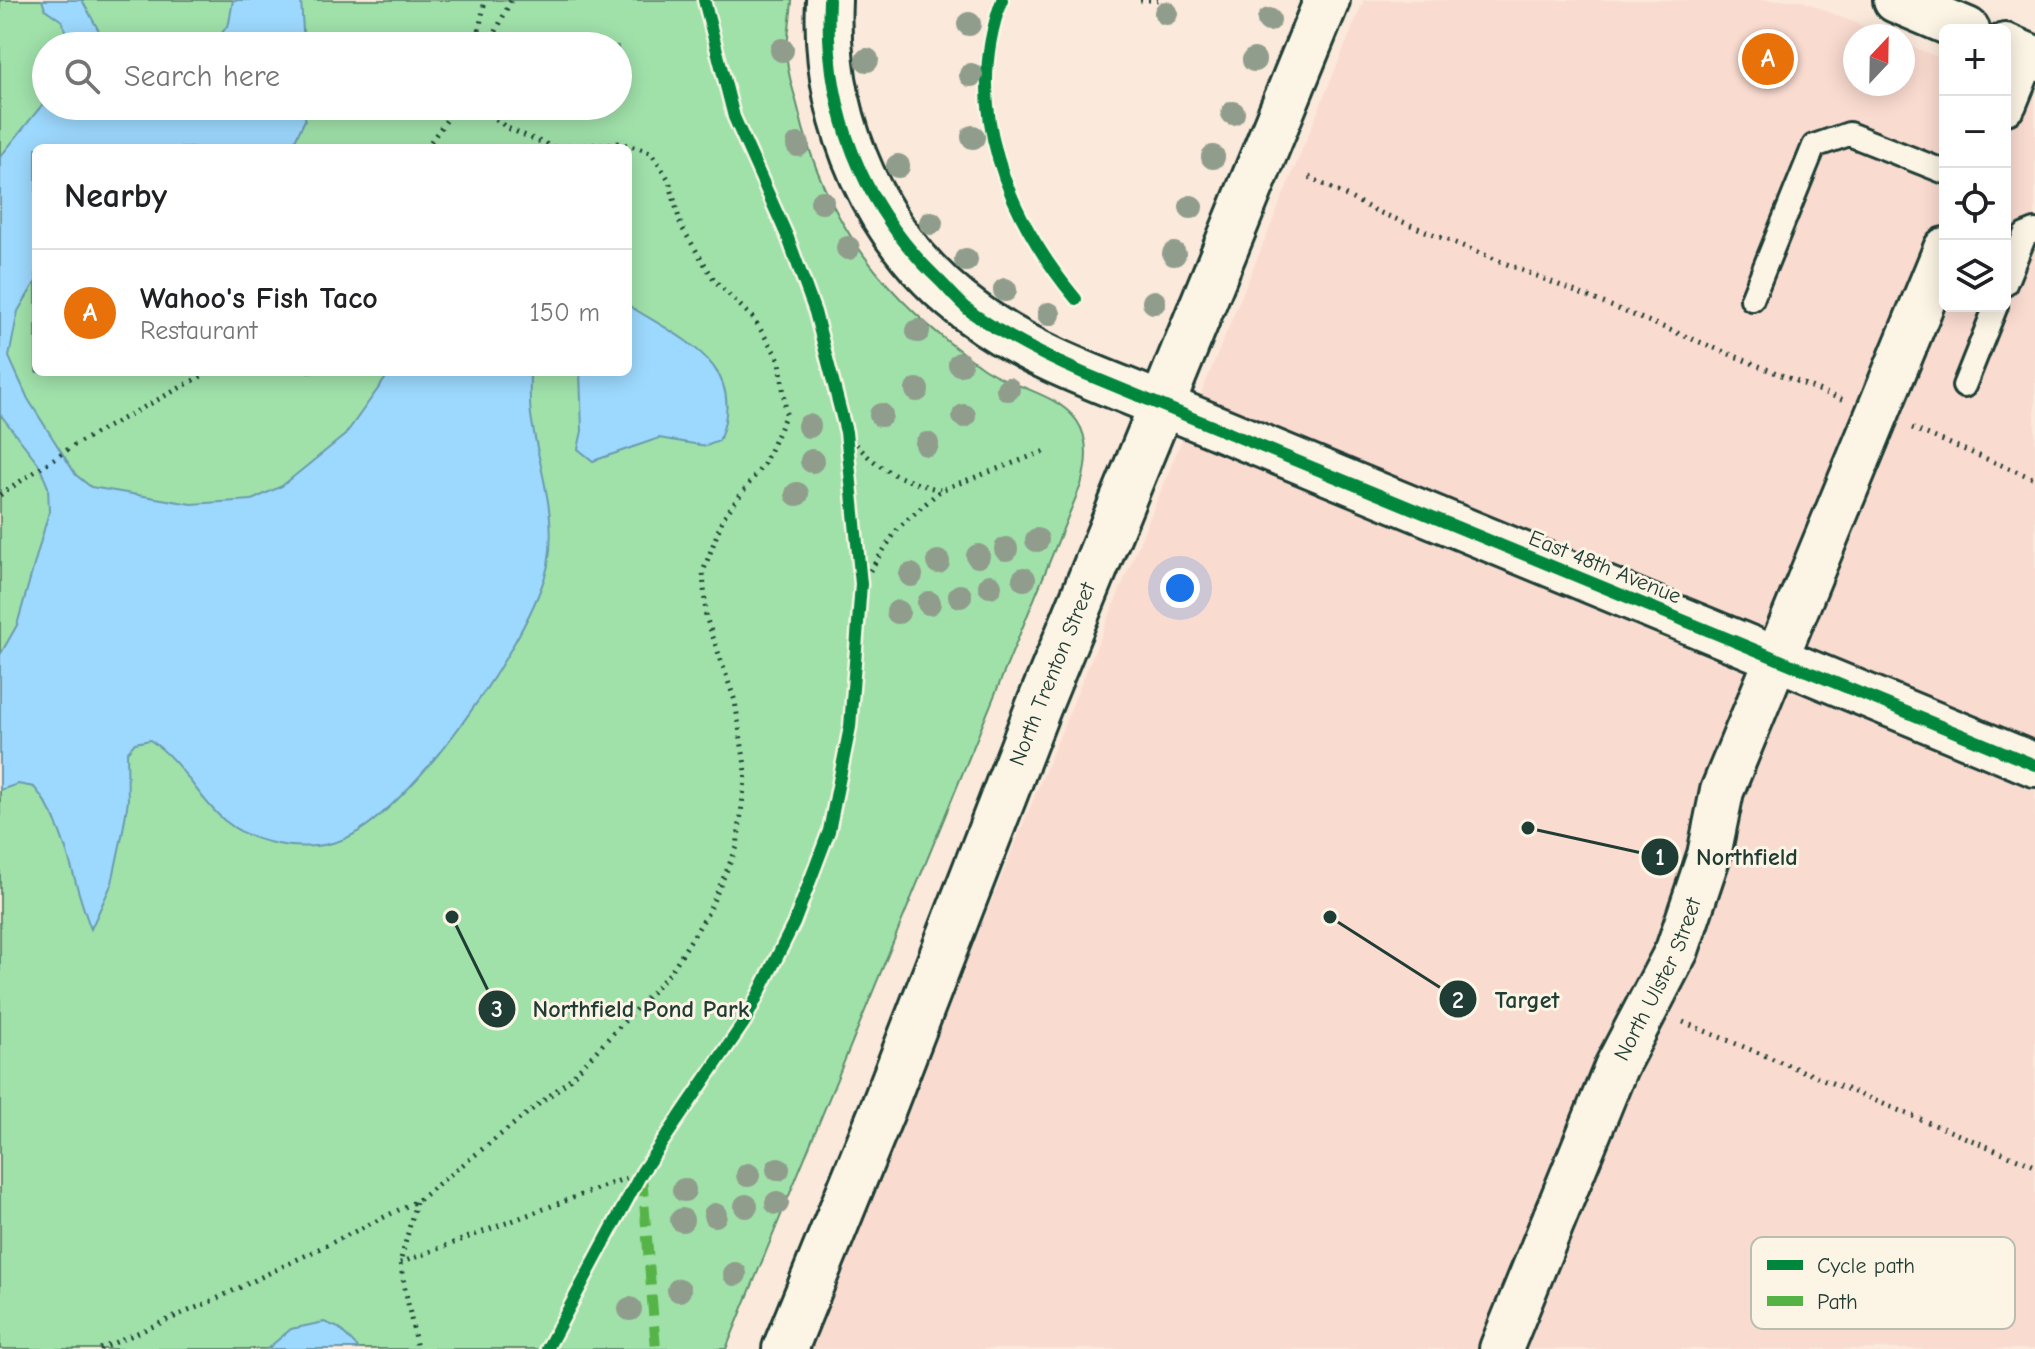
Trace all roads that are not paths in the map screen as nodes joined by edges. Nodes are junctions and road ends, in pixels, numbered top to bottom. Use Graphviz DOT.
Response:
graph roads {
  1 [pos="829,0"];
  2 [pos="1327,0"];
  3 [pos="1896,0"];
  4 [pos="1953,24"];
  5 [pos="2022,53"];
  6 [pos="2007,96"];
  7 [pos="1939,170"];
  8 [pos="2035,231"];
  9 [pos="1939,264"];
  10 [pos="2011,269"];
  11 [pos="1752,299"];
  12 [pos="1994,312"];
  13 [pos="1964,386"];
  14 [pos="1160,404"];
  15 [pos="1777,659"];
  16 [pos="2035,765"];
  17 [pos="785,1349"];
  18 [pos="1501,1349"];
  1 -- 14 [label="street"];
  2 -- 14 [label="street, North Trenton Street"];
  3 -- 4 [label="street"];
  5 -- 6 [label="street"];
  7 -- 11 [label="lane"];
  8 -- 10 [label="lane"];
  9 -- 15 [label="street, North Ulster Street"];
  12 -- 13 [label="lane"];
  14 -- 15 [label="street, East 48th Avenue"];
  14 -- 17 [label="street, North Trenton Street"];
  15 -- 16 [label="street, East 48th Avenue"];
  15 -- 18 [label="street, North Ulster Street"];
}
